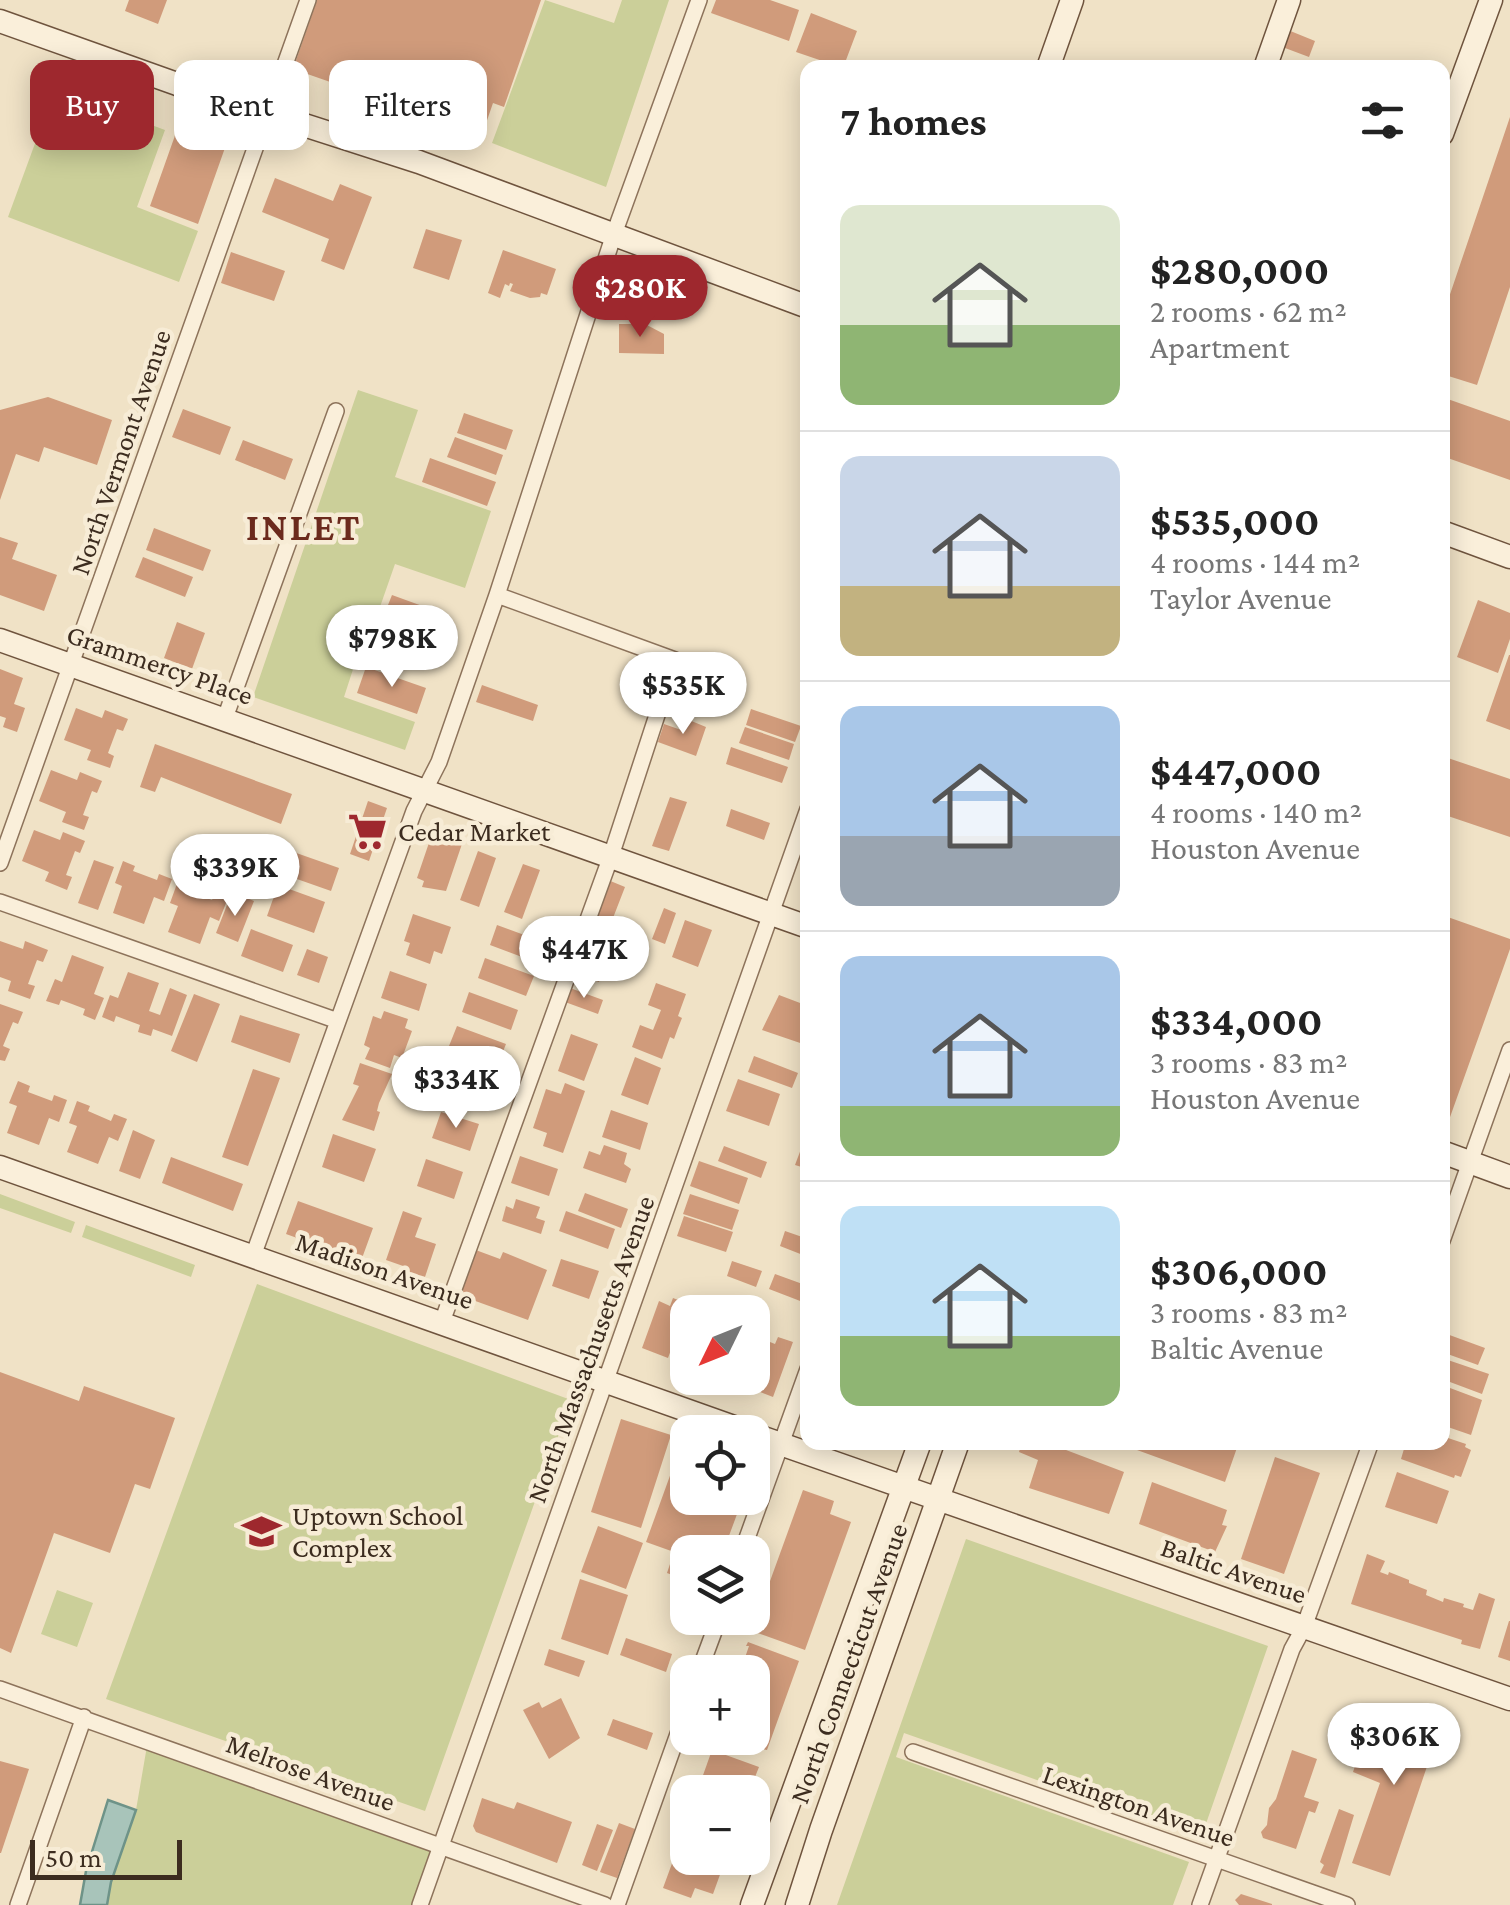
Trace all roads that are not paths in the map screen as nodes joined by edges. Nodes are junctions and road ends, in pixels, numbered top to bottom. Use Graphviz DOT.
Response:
graph roads {
  1 [pos="308,0"];
  2 [pos="699,0"];
  3 [pos="1072,0"];
  4 [pos="1289,0"];
  5 [pos="1491,0"];
  6 [pos="0,21"];
  7 [pos="287,60"];
  8 [pos="1051,60"];
  9 [pos="1268,60"];
  10 [pos="174,81"];
  11 [pos="1450,112"];
  12 [pos="309,127"];
  13 [pos="256,150"];
  14 [pos="614,234"];
  15 [pos="800,304"];
  16 [pos="336,410"];
  17 [pos="1450,535"];
  18 [pos="1510,556"];
  19 [pos="498,595"];
  20 [pos="0,640"];
  21 [pos="71,665"];
  22 [pos="226,718"];
  23 [pos="425,792"];
  24 [pos="5,832"];
  25 [pos="800,832"];
  26 [pos="610,856"];
  27 [pos="0,863"];
  28 [pos="0,902"];
  29 [pos="771,914"];
  30 [pos="800,924"];
  31 [pos="338,1021"];
  32 [pos="1510,1050"];
  33 [pos="1450,1155"];
  34 [pos="1471,1162"];
  35 [pos="0,1166"];
  36 [pos="1510,1176"];
  37 [pos="1450,1219"];
  38 [pos="253,1256"];
  39 [pos="442,1322"];
  40 [pos="606,1381"];
  41 [pos="800,1391"];
  42 [pos="700,1415"];
  43 [pos="770,1440"];
  44 [pos="781,1444"];
  45 [pos="917,1450"];
  46 [pos="955,1450"];
  47 [pos="1368,1450"];
  48 [pos="905,1487"];
  49 [pos="939,1498"];
  50 [pos="748,1535"];
  51 [pos="1304,1627"];
  52 [pos="0,1688"];
  53 [pos="1510,1699"];
  54 [pos="84,1717"];
  55 [pos="913,1752"];
  56 [pos="670,1755"];
  57 [pos="442,1846"];
  58 [pos="1217,1858"];
  59 [pos="18,1905"];
  60 [pos="420,1905"];
  61 [pos="605,1905"];
  62 [pos="616,1905"];
  63 [pos="752,1905"];
  64 [pos="797,1905"];
  65 [pos="1200,1905"];
  66 [pos="1348,1905"];
  1 -- 7 [label="street, North Vermont Avenue"];
  2 -- 14 [label="street"];
  3 -- 8 [label="street"];
  4 -- 9 [label="street"];
  5 -- 11 [label="street"];
  6 -- 10 [label="street"];
  12 -- 14 [label="street"];
  13 -- 21 [label="street, North Vermont Avenue"];
  14 -- 15 [label="street"];
  14 -- 19 [label="street"];
  16 -- 22 [label="street"];
  17 -- 18 [label="street"];
  19 -- 23 [label="street"];
  19 -- 26 [label="street"];
  20 -- 21 [label="street, Grammercy Place"];
  21 -- 22 [label="street, Grammercy Place"];
  21 -- 24 [label="street, North Vermont Avenue"];
  22 -- 23 [label="street, Grammercy Place"];
  23 -- 26 [label="street, Grammercy Place"];
  23 -- 31 [label="street"];
  24 -- 27 [label="street, North Vermont Avenue"];
  25 -- 29 [label="street, North Massachusetts Avenue"];
  26 -- 29 [label="street, Grammercy Place"];
  26 -- 39 [label="street"];
  28 -- 31 [label="street"];
  29 -- 30 [label="street, Grammercy Place"];
  29 -- 40 [label="street, North Massachusetts Avenue"];
  31 -- 38 [label="street"];
  32 -- 34 [label="street"];
  33 -- 34 [label="street"];
  34 -- 36 [label="street"];
  34 -- 37 [label="street"];
  35 -- 38 [label="street, Madison Avenue"];
  38 -- 39 [label="street, Madison Avenue"];
  39 -- 40 [label="street, Madison Avenue"];
  40 -- 42 [label="street, Madison Avenue"];
  40 -- 57 [label="street, North Massachusetts Avenue"];
  41 -- 44 [label="street"];
  43 -- 44 [label="street, Madison Avenue"];
  44 -- 48 [label="street, Madison Avenue"];
  44 -- 50 [label="street"];
  45 -- 48 [label="street, North Connecticut Avenue"];
  46 -- 49 [label="street, North Connecticut Avenue"];
  47 -- 51 [label="street"];
  48 -- 49 [label="street, Madison Avenue"];
  48 -- 63 [label="street, North Connecticut Avenue"];
  49 -- 51 [label="street, Baltic Avenue"];
  49 -- 64 [label="street, North Connecticut Avenue"];
  51 -- 53 [label="street, Baltic Avenue"];
  51 -- 58 [label="street"];
  52 -- 54 [label="street, Melrose Avenue"];
  54 -- 57 [label="street, Melrose Avenue"];
  54 -- 59 [label="street"];
  55 -- 58 [label="street, Lexington Avenue"];
  56 -- 62 [label="street"];
  57 -- 60 [label="street, North Massachusetts Avenue"];
  57 -- 61 [label="street, Melrose Avenue"];
  58 -- 65 [label="street"];
  58 -- 66 [label="street, Lexington Avenue"];
}
